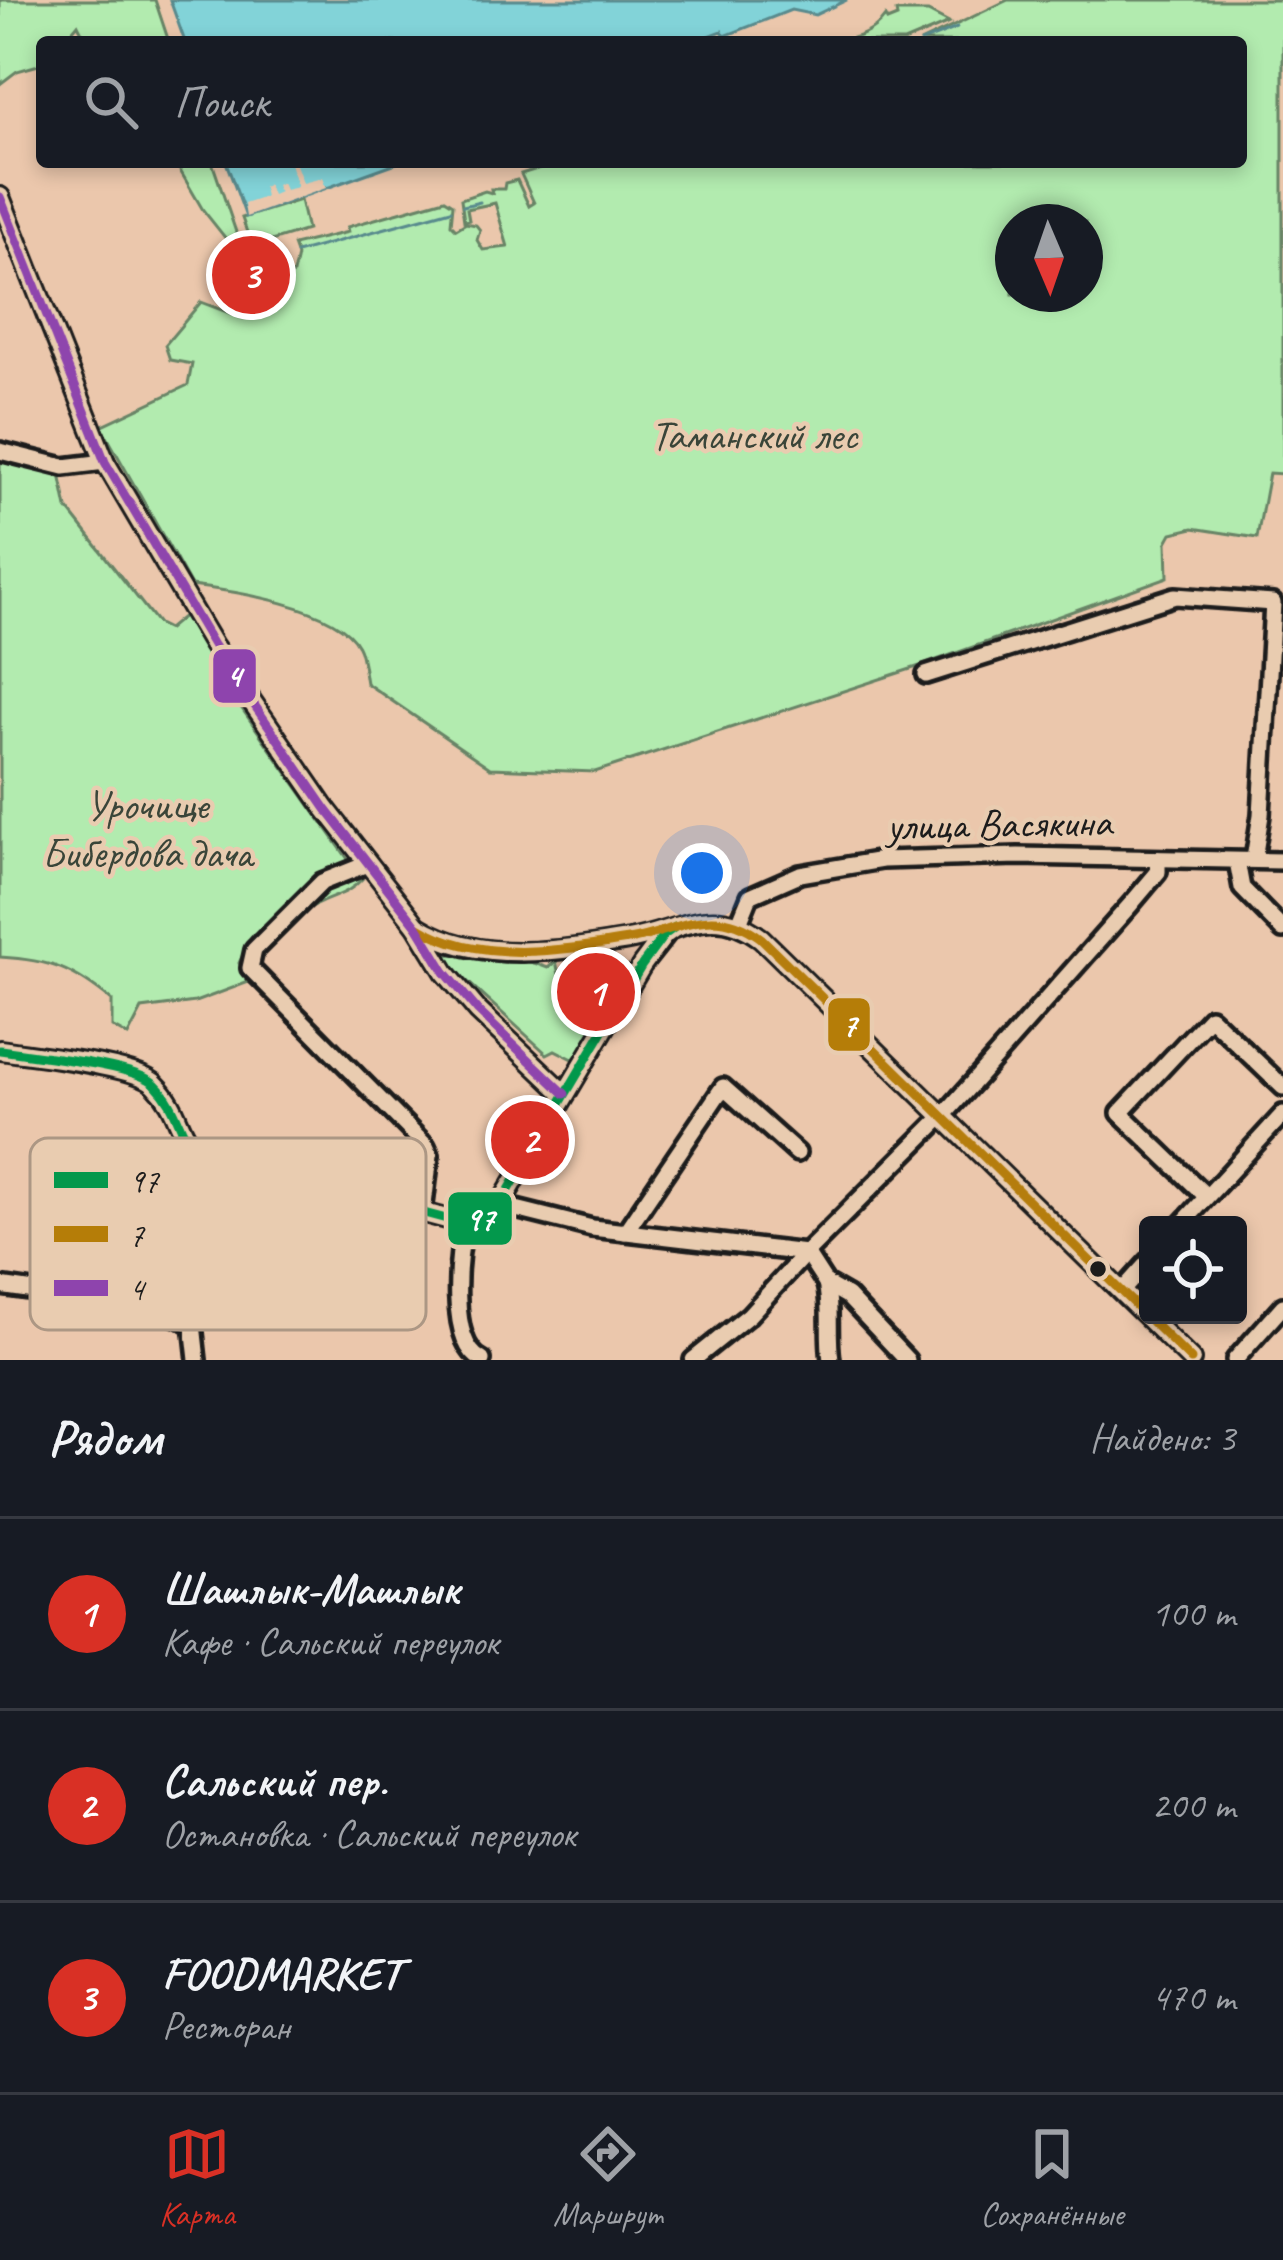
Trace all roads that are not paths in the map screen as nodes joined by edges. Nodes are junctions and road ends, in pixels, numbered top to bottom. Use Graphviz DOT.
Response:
graph roads {
  1 [pos="0,196"];
  2 [pos="0,451"];
  3 [pos="105,462"];
  4 [pos="1278,625"];
  5 [pos="926,675"];
  6 [pos="1158,859"];
  7 [pos="1245,860"];
  8 [pos="1283,861"];
  9 [pos="367,864"];
  10 [pos="734,922"];
  11 [pos="417,926"];
  12 [pos="675,927"];
  13 [pos="1283,930"];
  14 [pos="0,1050"];
  15 [pos="1283,1087"];
  16 [pos="565,1094"];
  17 [pos="1283,1114"];
  18 [pos="944,1115"];
  19 [pos="186,1138"];
  20 [pos="418,1138"];
  21 [pos="426,1146"];
  22 [pos="797,1153"];
  23 [pos="426,1189"];
  24 [pos="1206,1196"];
  25 [pos="500,1205"];
  26 [pos="426,1215"];
  27 [pos="1189,1216"];
  28 [pos="465,1222"];
  29 [pos="625,1232"];
  30 [pos="806,1253"];
  31 [pos="1139,1272"];
  32 [pos="826,1284"];
  33 [pos="0,1286"];
  34 [pos="30,1291"];
  35 [pos="1122,1292"];
  36 [pos="1283,1306"];
  37 [pos="194,1330"];
  38 [pos="197,1360"];
  39 [pos="482,1360"];
  40 [pos="693,1360"];
  41 [pos="831,1360"];
  42 [pos="907,1360"];
  43 [pos="1191,1360"];
  44 [pos="1235,1360"];
  1 -- 3 [label="street"];
  2 -- 3 [label="street"];
  3 -- 9 [label="street"];
  4 -- 5 [label="street"];
  4 -- 7 [label="street"];
  6 -- 7 [label="street, улица Васякина"];
  6 -- 10 [label="street, улица Васякина"];
  6 -- 18 [label="street"];
  7 -- 8 [label="street, улица Васякина"];
  7 -- 13 [label="street"];
  9 -- 11 [label="street"];
  9 -- 20 [label="street"];
  10 -- 12 [label="street"];
  10 -- 18 [label="street"];
  11 -- 12 [label="street"];
  11 -- 16 [label="street"];
  12 -- 16 [label="street"];
  14 -- 19 [label="street"];
  15 -- 24 [label="street"];
  16 -- 25 [label="street"];
  17 -- 24 [label="street"];
  18 -- 30 [label="street"];
  18 -- 35 [label="street"];
  21 -- 23 [label="street"];
  22 -- 29 [label="street"];
  24 -- 27 [label="street"];
  25 -- 28 [label="street"];
  25 -- 29 [label="street"];
  26 -- 28 [label="street"];
  28 -- 39 [label="street"];
  29 -- 30 [label="street"];
  30 -- 32 [label="street"];
  30 -- 40 [label="street"];
  31 -- 35 [label="street"];
  32 -- 41 [label="street"];
  32 -- 42 [label="street"];
  33 -- 34 [label="street"];
  35 -- 43 [label="street"];
  36 -- 44 [label="street"];
  37 -- 38 [label="street"];
}
